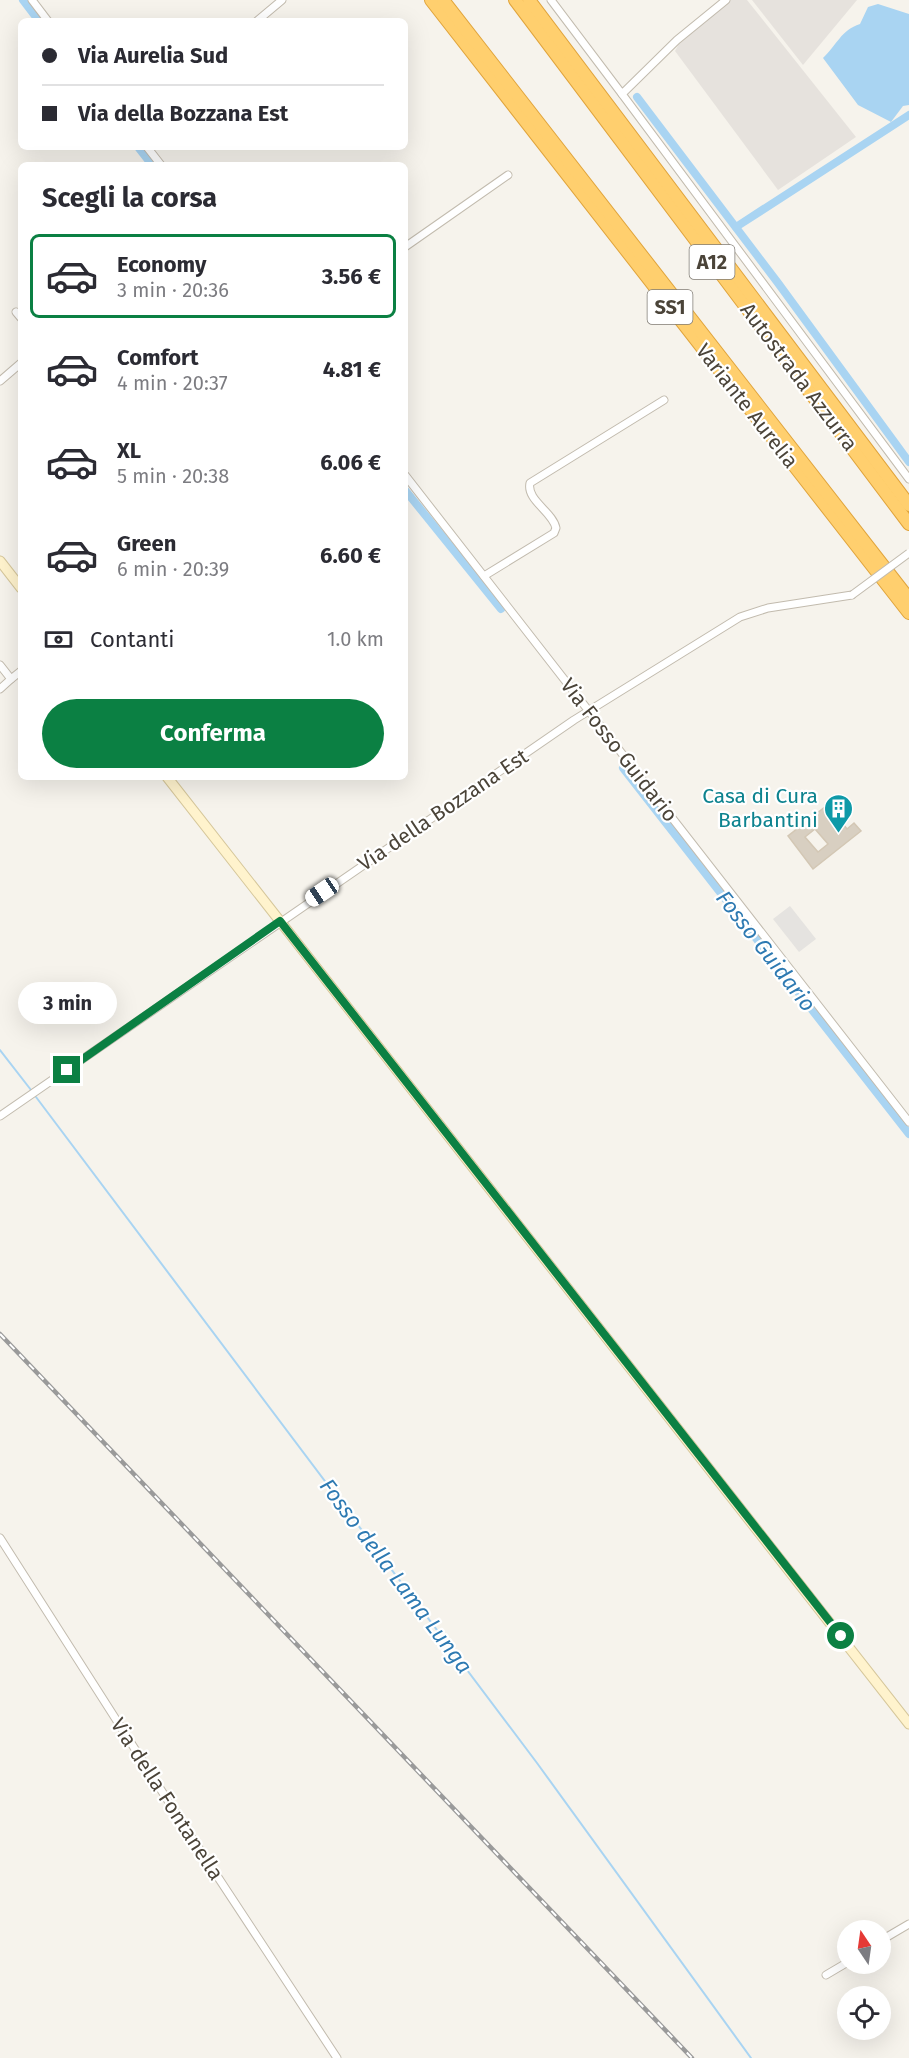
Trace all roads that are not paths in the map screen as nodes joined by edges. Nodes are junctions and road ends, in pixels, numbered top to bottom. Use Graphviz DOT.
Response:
graph roads {
  1 [pos="32,0"];
  2 [pos="282,0"];
  3 [pos="431,0"];
  4 [pos="443,0"];
  5 [pos="515,0"];
  6 [pos="529,0"];
  7 [pos="551,0"];
  8 [pos="726,0"];
  9 [pos="46,18"];
  10 [pos="261,18"];
  11 [pos="622,94"];
  12 [pos="149,150"];
  13 [pos="159,162"];
  14 [pos="508,174"];
  15 [pos="408,245"];
  16 [pos="18,366"];
  17 [pos="0,381"];
  18 [pos="664,400"];
  19 [pos="909,478"];
  20 [pos="408,479"];
  21 [pos="909,505"];
  22 [pos="909,524"];
  23 [pos="909,553"];
  24 [pos="0,561"];
  25 [pos="484,576"];
  26 [pos="18,584"];
  27 [pos="909,599"];
  28 [pos="909,613"];
  29 [pos="0,665"];
  30 [pos="18,674"];
  31 [pos="11,680"];
  32 [pos="0,689"];
  33 [pos="588,711"];
  34 [pos="169,780"];
  35 [pos="280,921"];
  36 [pos="0,1116"];
  37 [pos="909,1122"];
  38 [pos="0,1538"];
  39 [pos="909,1724"];
  40 [pos="909,1924"];
  41 [pos="891,1935"];
  42 [pos="837,1968"];
  43 [pos="826,1975"];
  44 [pos="337,2058"];
  1 -- 9 [label="street"];
  2 -- 10 [label="street"];
  3 -- 28 [label="highway, Variante Aurelia / SS1"];
  4 -- 27 [label="highway, Variante Aurelia / SS1"];
  5 -- 22 [label="highway, Autostrada Azzurra / A12"];
  6 -- 21 [label="highway, Autostrada Azzurra / A12"];
  7 -- 11 [label="street"];
  8 -- 11 [label="street"];
  11 -- 19 [label="street"];
  12 -- 13 [label="street"];
  14 -- 15 [label="street"];
  16 -- 17 [label="street"];
  18 -- 25 [label="street"];
  20 -- 25 [label="street, Via Fosso Guidario"];
  23 -- 33 [label="street, Via della Bozzana Est, bridge"];
  24 -- 26 [label="main road"];
  25 -- 33 [label="street, Via Fosso Guidario"];
  29 -- 31 [label="street"];
  30 -- 31 [label="street"];
  31 -- 32 [label="street"];
  33 -- 35 [label="street, Via della Bozzana Est"];
  33 -- 37 [label="street, Via Fosso Guidario"];
  34 -- 35 [label="main road"];
  35 -- 36 [label="street, Via della Bozzana Est"];
  35 -- 39 [label="main road"];
  38 -- 44 [label="street, Via della Fontanella"];
  40 -- 41 [label="street"];
  42 -- 43 [label="street"];
}
